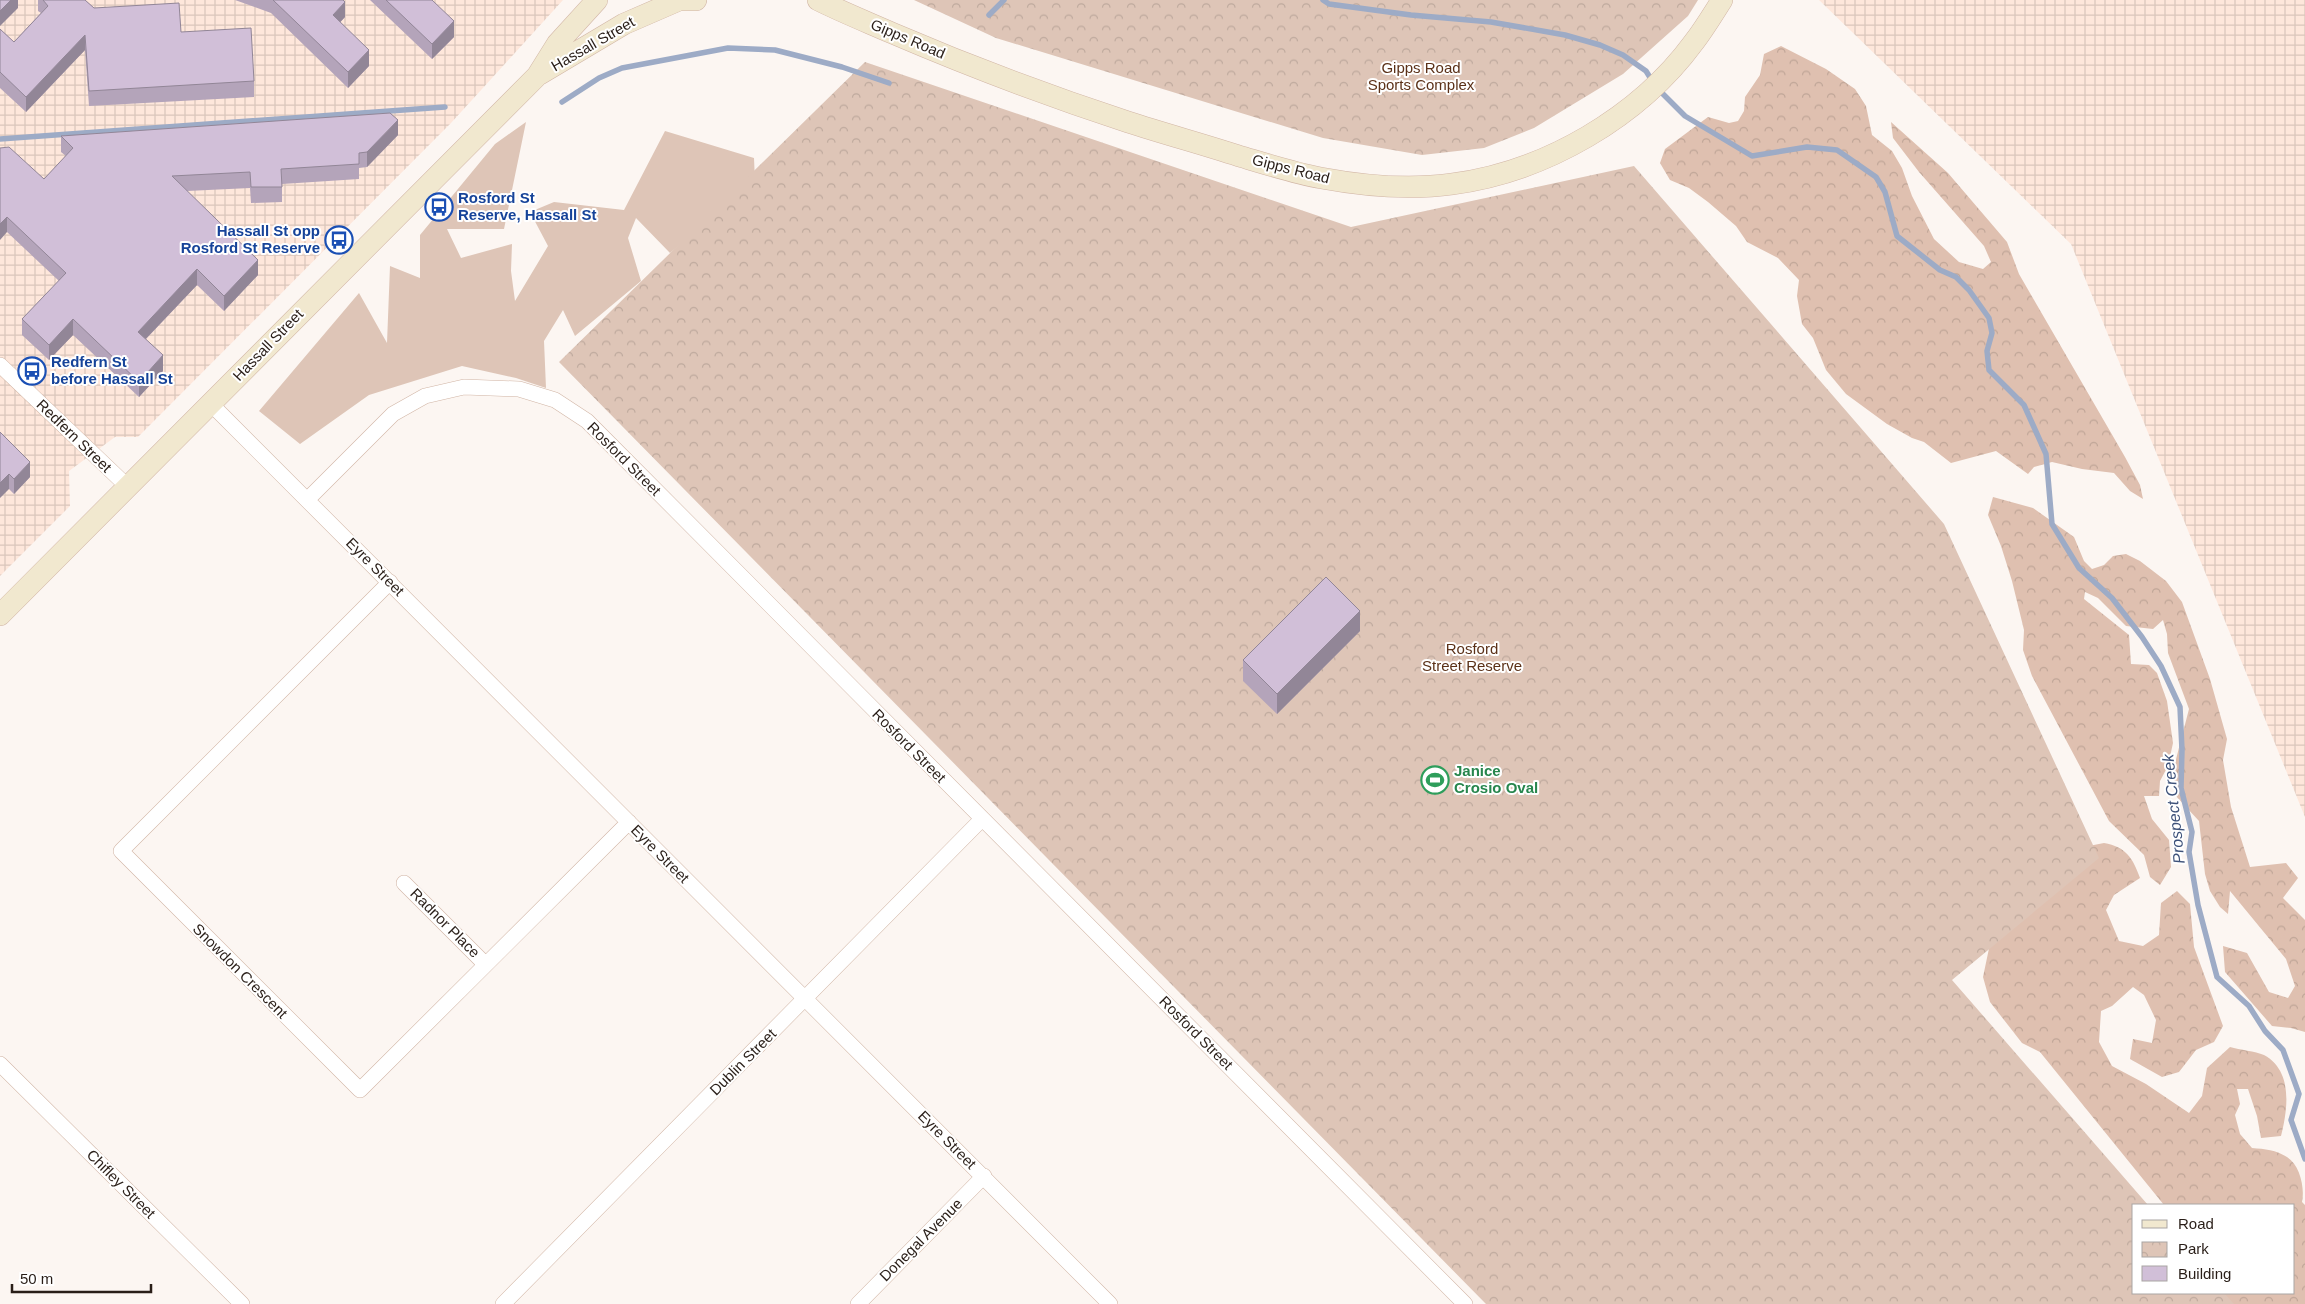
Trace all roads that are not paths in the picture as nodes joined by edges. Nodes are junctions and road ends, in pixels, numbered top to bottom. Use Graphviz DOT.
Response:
graph roads {
  1 [pos="597,0"];
  2 [pos="682,0"];
  3 [pos="815,0"];
  4 [pos="1722,0"];
  5 [pos="537,76"];
  6 [pos="0,365"];
  7 [pos="210,404"];
  8 [pos="127,486"];
  9 [pos="307,500"];
  10 [pos="390,582"];
  11 [pos="0,615"];
  12 [pos="982,819"];
  13 [pos="629,822"];
  14 [pos="404,882"];
  15 [pos="485,964"];
  16 [pos="806,1000"];
  17 [pos="0,1064"];
  18 [pos="984,1176"];
  19 [pos="242,1304"];
  20 [pos="502,1304"];
  21 [pos="858,1304"];
  22 [pos="1110,1304"];
  23 [pos="1465,1304"];
  1 -- 5 [label="main road, Hassall Street"];
  2 -- 5 [label="main road, Hassall Street"];
  3 -- 4 [label="main road, Gipps Road"];
  5 -- 7 [label="main road, Hassall Street"];
  6 -- 8 [label="street, Redfern Street"];
  7 -- 8 [label="main road, Hassall Street"];
  7 -- 9 [label="street, Eyre Street"];
  8 -- 11 [label="main road, Hassall Street"];
  9 -- 10 [label="street, Eyre Street"];
  9 -- 12 [label="street, Rosford Street"];
  10 -- 13 [label="street, Eyre Street"];
  10 -- 15 [label="street, Snowdon Crescent"];
  12 -- 16 [label="street, Dublin Street"];
  12 -- 23 [label="street, Rosford Street"];
  13 -- 15 [label="street, Snowdon Crescent"];
  13 -- 16 [label="street, Eyre Street"];
  14 -- 15 [label="street, Radnor Place"];
  16 -- 18 [label="street, Eyre Street"];
  16 -- 20 [label="street, Dublin Street"];
  17 -- 19 [label="street, Chifley Street"];
  18 -- 21 [label="street, Donegal Avenue"];
  18 -- 22 [label="street, Eyre Street"];
}
